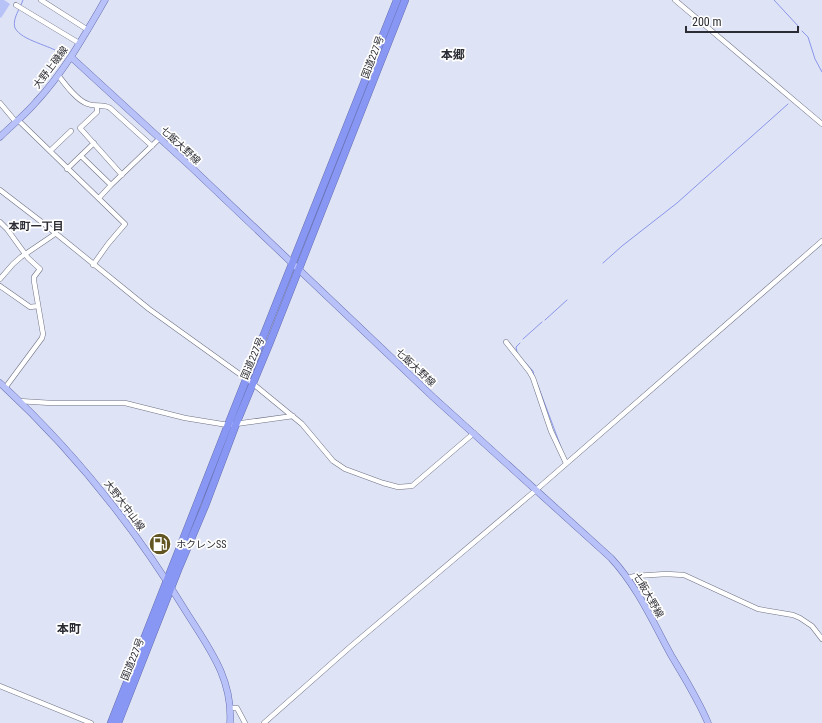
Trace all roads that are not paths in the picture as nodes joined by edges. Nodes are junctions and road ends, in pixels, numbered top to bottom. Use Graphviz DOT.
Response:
graph roads {
  1 [pos="41,0"];
  2 [pos="104,0"];
  3 [pos="397,0"];
  4 [pos="675,0"];
  5 [pos="403,2"];
  6 [pos="16,5"];
  7 [pos="88,30"];
  8 [pos="80,44"];
  9 [pos="71,57"];
  10 [pos="58,75"];
  11 [pos="0,103"];
  12 [pos="97,106"];
  13 [pos="17,121"];
  14 [pos="822,124"];
  15 [pos="71,131"];
  16 [pos="1,133"];
  17 [pos="160,138"];
  18 [pos="94,143"];
  19 [pos="152,146"];
  20 [pos="50,151"];
  21 [pos="81,156"];
  22 [pos="67,169"];
  23 [pos="122,175"];
  24 [pos="111,184"];
  25 [pos="0,190"];
  26 [pos="99,198"];
  27 [pos="0,222"];
  28 [pos="55,234"];
  29 [pos="822,242"];
  30 [pos="25,253"];
  31 [pos="93,265"];
  32 [pos="295,267"];
  33 [pos="0,279"];
  34 [pos="0,286"];
  35 [pos="38,306"];
  36 [pos="506,342"];
  37 [pos="249,381"];
  38 [pos="2,386"];
  39 [pos="19,401"];
  40 [pos="293,416"];
  41 [pos="228,424"];
  42 [pos="236,424"];
  43 [pos="474,433"];
  44 [pos="566,463"];
  45 [pos="536,490"];
  46 [pos="628,578"];
  47 [pos="167,580"];
  48 [pos="172,587"];
  49 [pos="822,638"];
  50 [pos="0,686"];
  51 [pos="230,708"];
  52 [pos="91,723"];
  53 [pos="111,723"];
  54 [pos="118,723"];
  55 [pos="230,723"];
  56 [pos="245,723"];
  57 [pos="264,723"];
  58 [pos="708,723"];
  1 -- 7 [label="street"];
  2 -- 7 [label="main road, 大野上磯線"];
  3 -- 32 [label="highway, 国道227号"];
  4 -- 14 [label="street"];
  5 -- 32 [label="highway, 国道227号"];
  6 -- 8 [label="street"];
  7 -- 8 [label="main road, 大野上磯線"];
  8 -- 9 [label="main road, 大野上磯線"];
  9 -- 10 [label="main road, 大野上磯線"];
  9 -- 17 [label="main road, 七飯大野線"];
  10 -- 12 [label="street"];
  10 -- 13 [label="main road, 大野上磯線"];
  11 -- 13 [label="street"];
  12 -- 18 [label="street"];
  12 -- 19 [label="street"];
  13 -- 16 [label="main road, 大野上磯線"];
  13 -- 20 [label="street"];
  15 -- 20 [label="street"];
  17 -- 19 [label="street"];
  17 -- 32 [label="main road, 七飯大野線"];
  18 -- 21 [label="street"];
  18 -- 23 [label="street"];
  19 -- 23 [label="street"];
  20 -- 22 [label="street"];
  21 -- 22 [label="street"];
  21 -- 24 [label="street"];
  22 -- 26 [label="street"];
  23 -- 24 [label="street"];
  24 -- 26 [label="street"];
  25 -- 28 [label="street"];
  26 -- 31 [label="street"];
  27 -- 30 [label="street"];
  28 -- 30 [label="street"];
  28 -- 31 [label="street"];
  29 -- 44 [label="street"];
  30 -- 33 [label="street"];
  30 -- 35 [label="street"];
  31 -- 37 [label="street"];
  32 -- 37 [label="highway, 国道227号"];
  32 -- 43 [label="main road, 七飯大野線"];
  34 -- 35 [label="street"];
  35 -- 38 [label="street"];
  36 -- 44 [label="street"];
  37 -- 40 [label="street"];
  37 -- 41 [label="highway, 国道227号"];
  37 -- 42 [label="highway, 国道227号"];
  38 -- 39 [label="main road, 大野大中山線"];
  39 -- 41 [label="street"];
  39 -- 47 [label="main road, 大野大中山線"];
  40 -- 42 [label="street"];
  40 -- 43 [label="street"];
  41 -- 42 [label="street"];
  41 -- 47 [label="highway, 国道227号"];
  42 -- 48 [label="highway, 国道227号"];
  43 -- 45 [label="main road, 七飯大野線"];
  44 -- 45 [label="street"];
  45 -- 46 [label="main road, 七飯大野線"];
  45 -- 57 [label="street"];
  46 -- 49 [label="street"];
  46 -- 58 [label="main road, 七飯大野線"];
  47 -- 48 [label="main road, 大野大中山線"];
  47 -- 53 [label="highway, 国道227号"];
  48 -- 51 [label="main road, 大野大中山線"];
  48 -- 54 [label="highway, 国道227号"];
  50 -- 52 [label="street"];
  51 -- 55 [label="main road, 大野大中山線"];
  51 -- 56 [label="street"];
}
